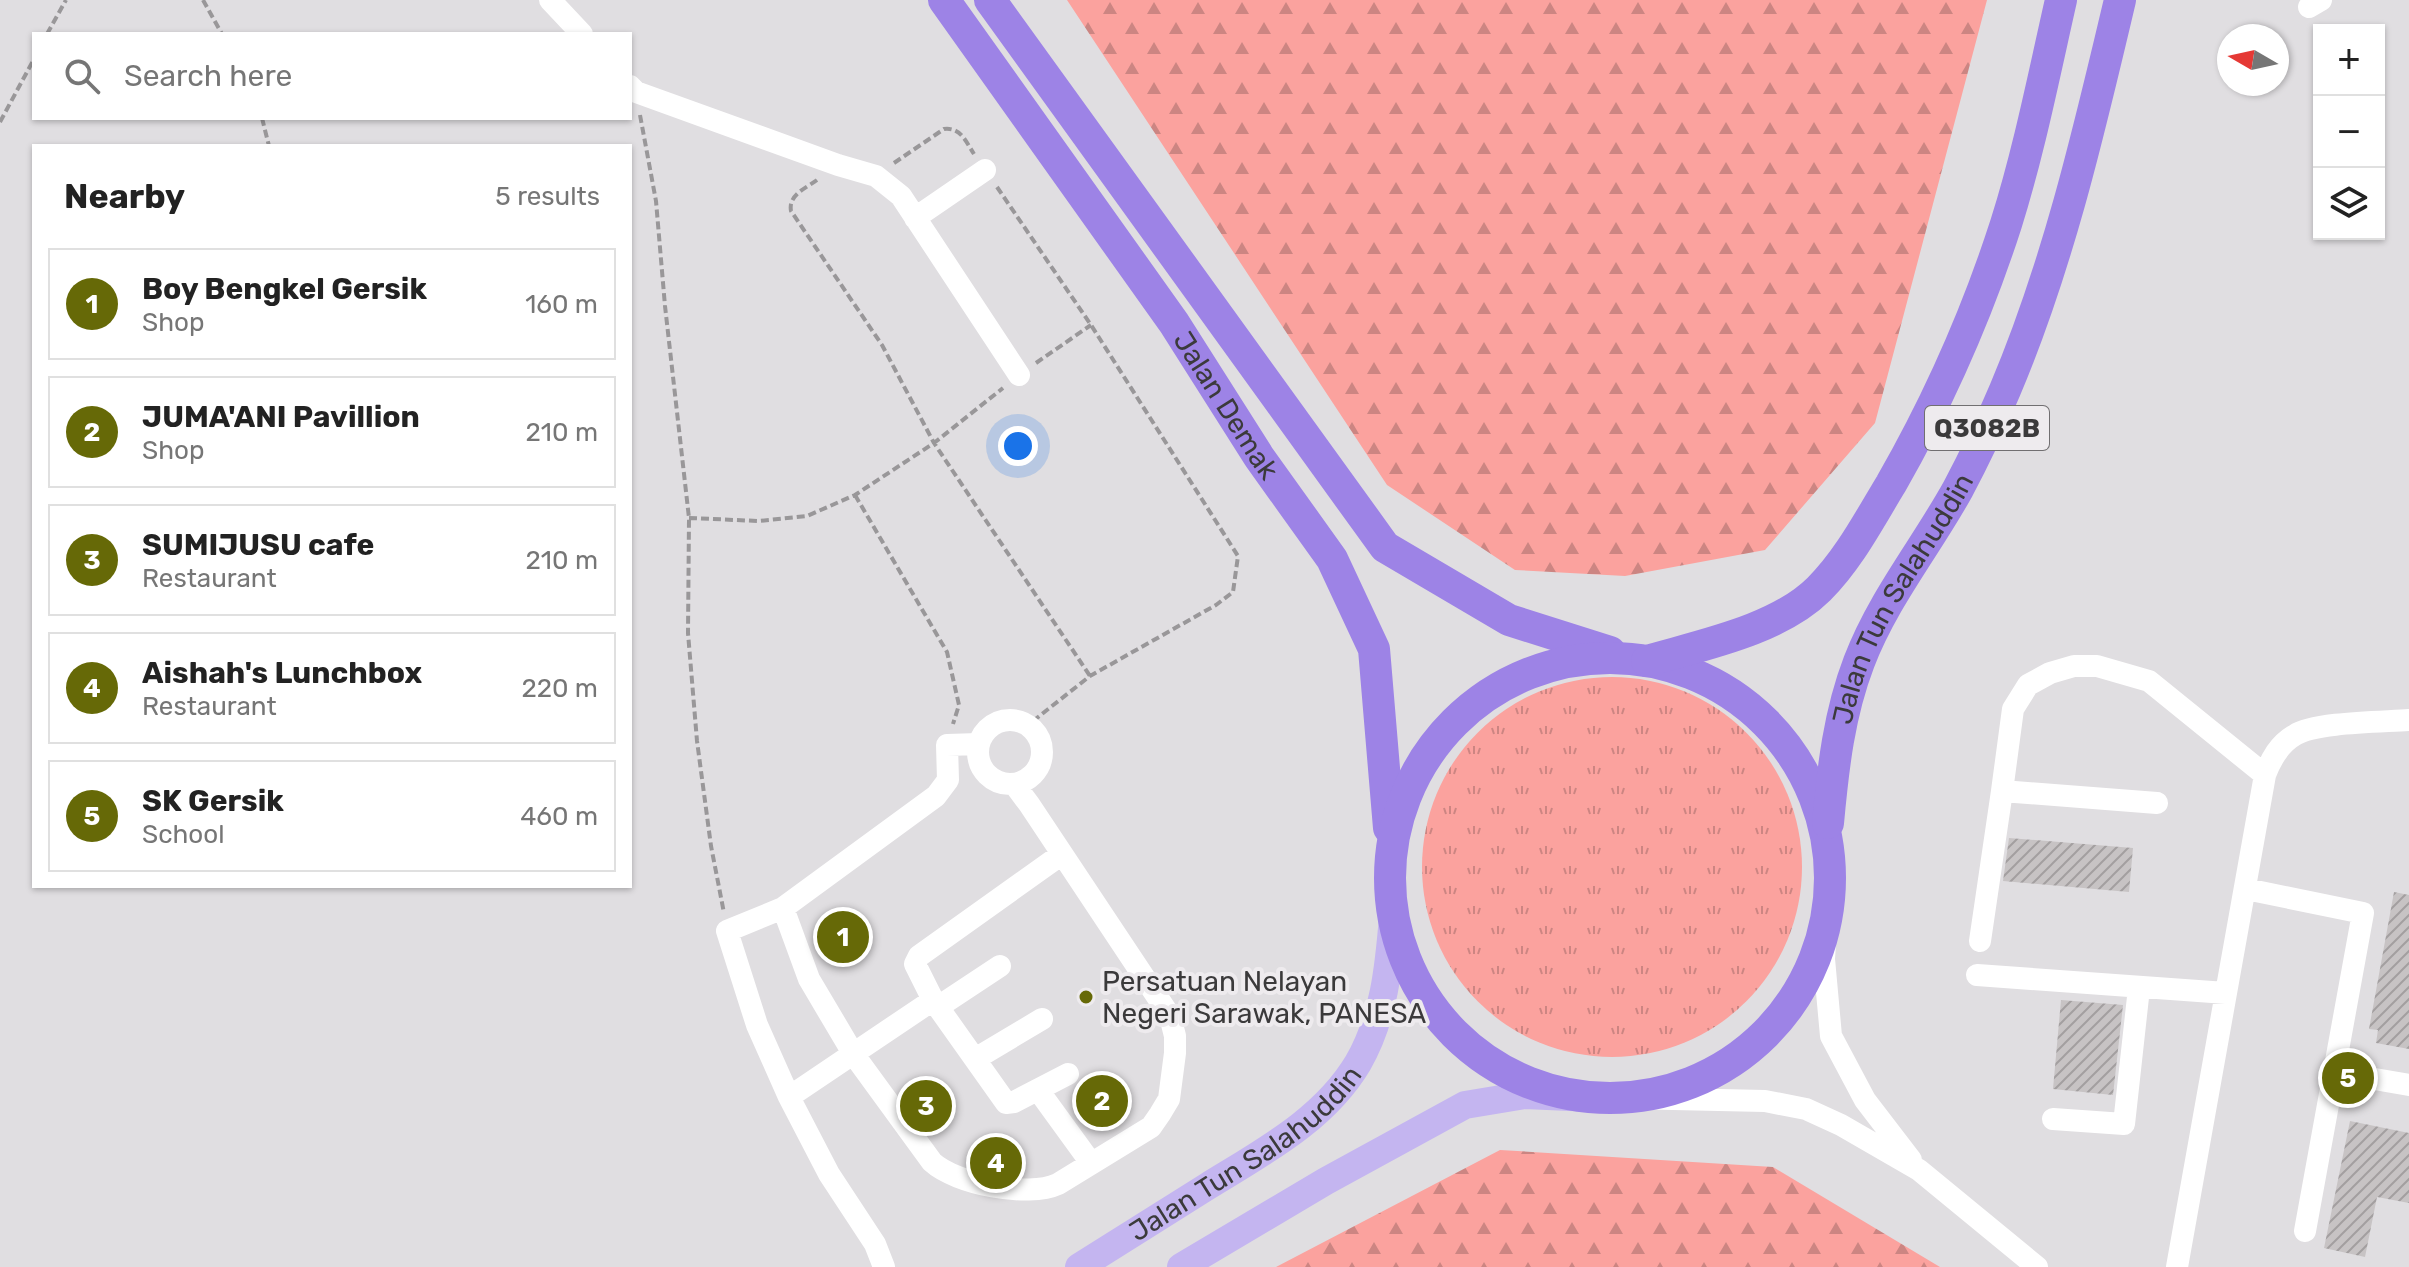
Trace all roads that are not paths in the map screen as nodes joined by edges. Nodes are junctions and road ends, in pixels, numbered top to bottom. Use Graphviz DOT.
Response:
graph roads {
  1 [pos="550,0"];
  2 [pos="944,0"];
  3 [pos="990,0"];
  4 [pos="2061,0"];
  5 [pos="2120,0"];
  6 [pos="580,32"];
  7 [pos="633,89"];
  8 [pos="985,170"];
  9 [pos="915,218"];
  10 [pos="1019,375"];
  11 [pos="1639,660"];
  12 [pos="2409,720"];
  13 [pos="979,744"];
  14 [pos="2265,775"];
  15 [pos="1014,784"];
  16 [pos="2002,791"];
  17 [pos="2157,803"];
  18 [pos="1826,841"];
  19 [pos="1062,854"];
  20 [pos="1392,855"];
  21 [pos="2246,889"];
  22 [pos="1828,895"];
  23 [pos="783,908"];
  24 [pos="1393,916"];
  25 [pos="1980,941"];
  26 [pos="1000,966"];
  27 [pos="1977,975"];
  28 [pos="2139,988"];
  29 [pos="2226,993"];
  30 [pos="935,1003"];
  31 [pos="1042,1019"];
  32 [pos="854,1055"];
  33 [pos="975,1059"];
  34 [pos="2334,1072"];
  35 [pos="1068,1074"];
  36 [pos="2409,1085"];
  37 [pos="1038,1090"];
  38 [pos="789,1097"];
  39 [pos="1592,1098"];
  40 [pos="1627,1098"];
  41 [pos="2053,1119"];
  42 [pos="1091,1163"];
  43 [pos="1919,1170"];
  44 [pos="2305,1231"];
  45 [pos="875,1244"];
  46 [pos="884,1267"];
  47 [pos="900,1267"];
  48 [pos="1079,1267"];
  49 [pos="1181,1267"];
  50 [pos="2037,1267"];
  51 [pos="2177,1267"];
  1 -- 6 [label="street"];
  2 -- 20 [label="highway, Jalan Demak"];
  3 -- 11 [label="highway, Jalan Demak"];
  4 -- 11 [label="highway"];
  5 -- 18 [label="highway, Jalan Tun Salahuddin / Q3082B"];
  7 -- 9 [label="street"];
  8 -- 9 [label="street"];
  9 -- 10 [label="street"];
  11 -- 18 [label="highway"];
  11 -- 20 [label="highway"];
  12 -- 14 [label="street"];
  13 -- 15 [label="street"];
  13 -- 15 [label="street"];
  13 -- 23 [label="street"];
  14 -- 16 [label="street"];
  14 -- 21 [label="street"];
  15 -- 19 [label="street"];
  16 -- 17 [label="street"];
  16 -- 25 [label="street"];
  18 -- 22 [label="highway"];
  19 -- 30 [label="street"];
  19 -- 42 [label="street"];
  20 -- 24 [label="highway"];
  21 -- 29 [label="street"];
  21 -- 34 [label="street"];
  22 -- 40 [label="highway"];
  22 -- 43 [label="street"];
  23 -- 32 [label="street"];
  23 -- 38 [label="street"];
  24 -- 39 [label="highway"];
  24 -- 48 [label="main road, Jalan Tun Salahuddin"];
  26 -- 30 [label="street"];
  27 -- 28 [label="street"];
  28 -- 29 [label="street"];
  28 -- 41 [label="street"];
  29 -- 51 [label="street"];
  30 -- 32 [label="street"];
  30 -- 33 [label="street"];
  31 -- 33 [label="street"];
  32 -- 38 [label="street"];
  32 -- 42 [label="street"];
  33 -- 37 [label="street"];
  34 -- 36 [label="street"];
  34 -- 44 [label="street"];
  35 -- 37 [label="street"];
  37 -- 42 [label="street"];
  38 -- 45 [label="street"];
  39 -- 40 [label="highway"];
  39 -- 49 [label="main road, Jalan Tun Salahuddin"];
  40 -- 43 [label="street"];
  43 -- 50 [label="street"];
  45 -- 46 [label="street"];
  45 -- 47 [label="street"];
}
